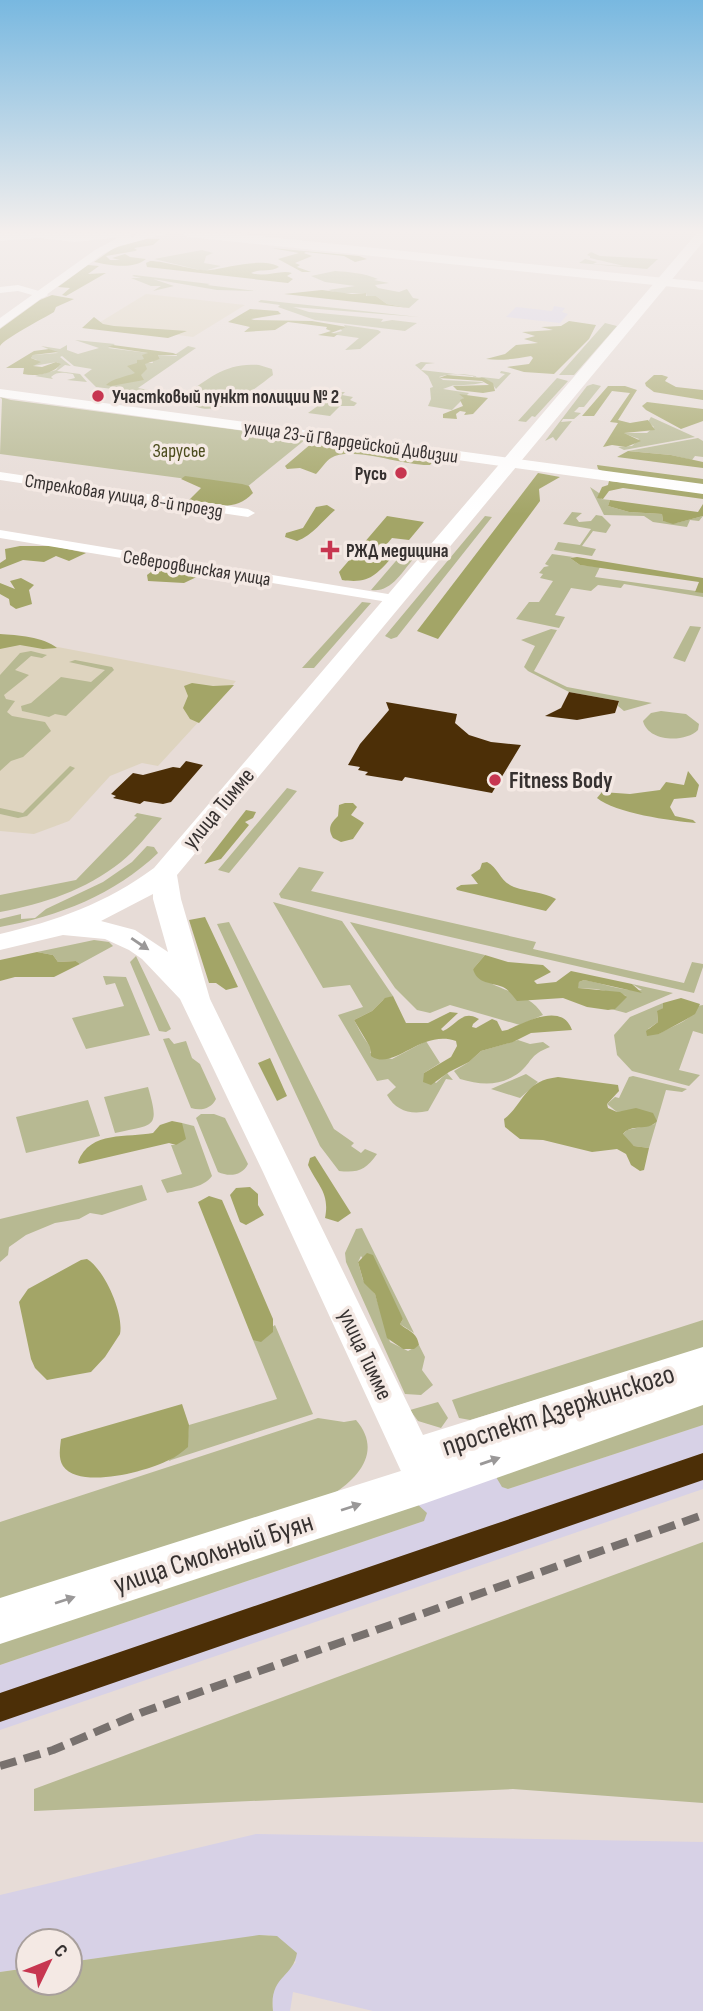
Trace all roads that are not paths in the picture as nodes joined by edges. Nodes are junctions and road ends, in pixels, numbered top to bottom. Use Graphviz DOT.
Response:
graph roads {
  1 [pos="626,327"];
  2 [pos="0,393"];
  3 [pos="510,463"];
  4 [pos="0,476"];
  5 [pos="703,489"];
  6 [pos="248,513"];
  7 [pos="0,534"];
  8 [pos="394,599"];
  9 [pos="163,874"];
  10 [pos="51,931"];
  11 [pos="0,942"];
  12 [pos="195,999"];
  13 [pos="703,1362"];
  14 [pos="703,1387"];
  15 [pos="419,1469"];
  16 [pos="0,1621"];
  1 -- 3 [label="main road, улица Тимме"];
  2 -- 3 [label="street, улица 23-й Гвардейской Дивизии"];
  3 -- 5 [label="street, улица 23-й Гвардейской Дивизии"];
  3 -- 8 [label="main road, улица Тимме"];
  4 -- 6 [label="street, Стрелковая улица, 8-й проезд"];
  7 -- 8 [label="street, Северодвинская улица"];
  8 -- 9 [label="main road, улица Тимме"];
  9 -- 10 [label="main road"];
  9 -- 12 [label="main road, улица Тимме"];
  10 -- 11 [label="main road"];
  10 -- 12 [label="main road, one-way"];
  12 -- 15 [label="main road, улица Тимме"];
  13 -- 15 [label="main road, проспект Дзержинского"];
  15 -- 14 [label="main road, проспект Дзержинского, one-way"];
  16 -- 15 [label="main road, улица Смольный Буян, one-way"];
}
